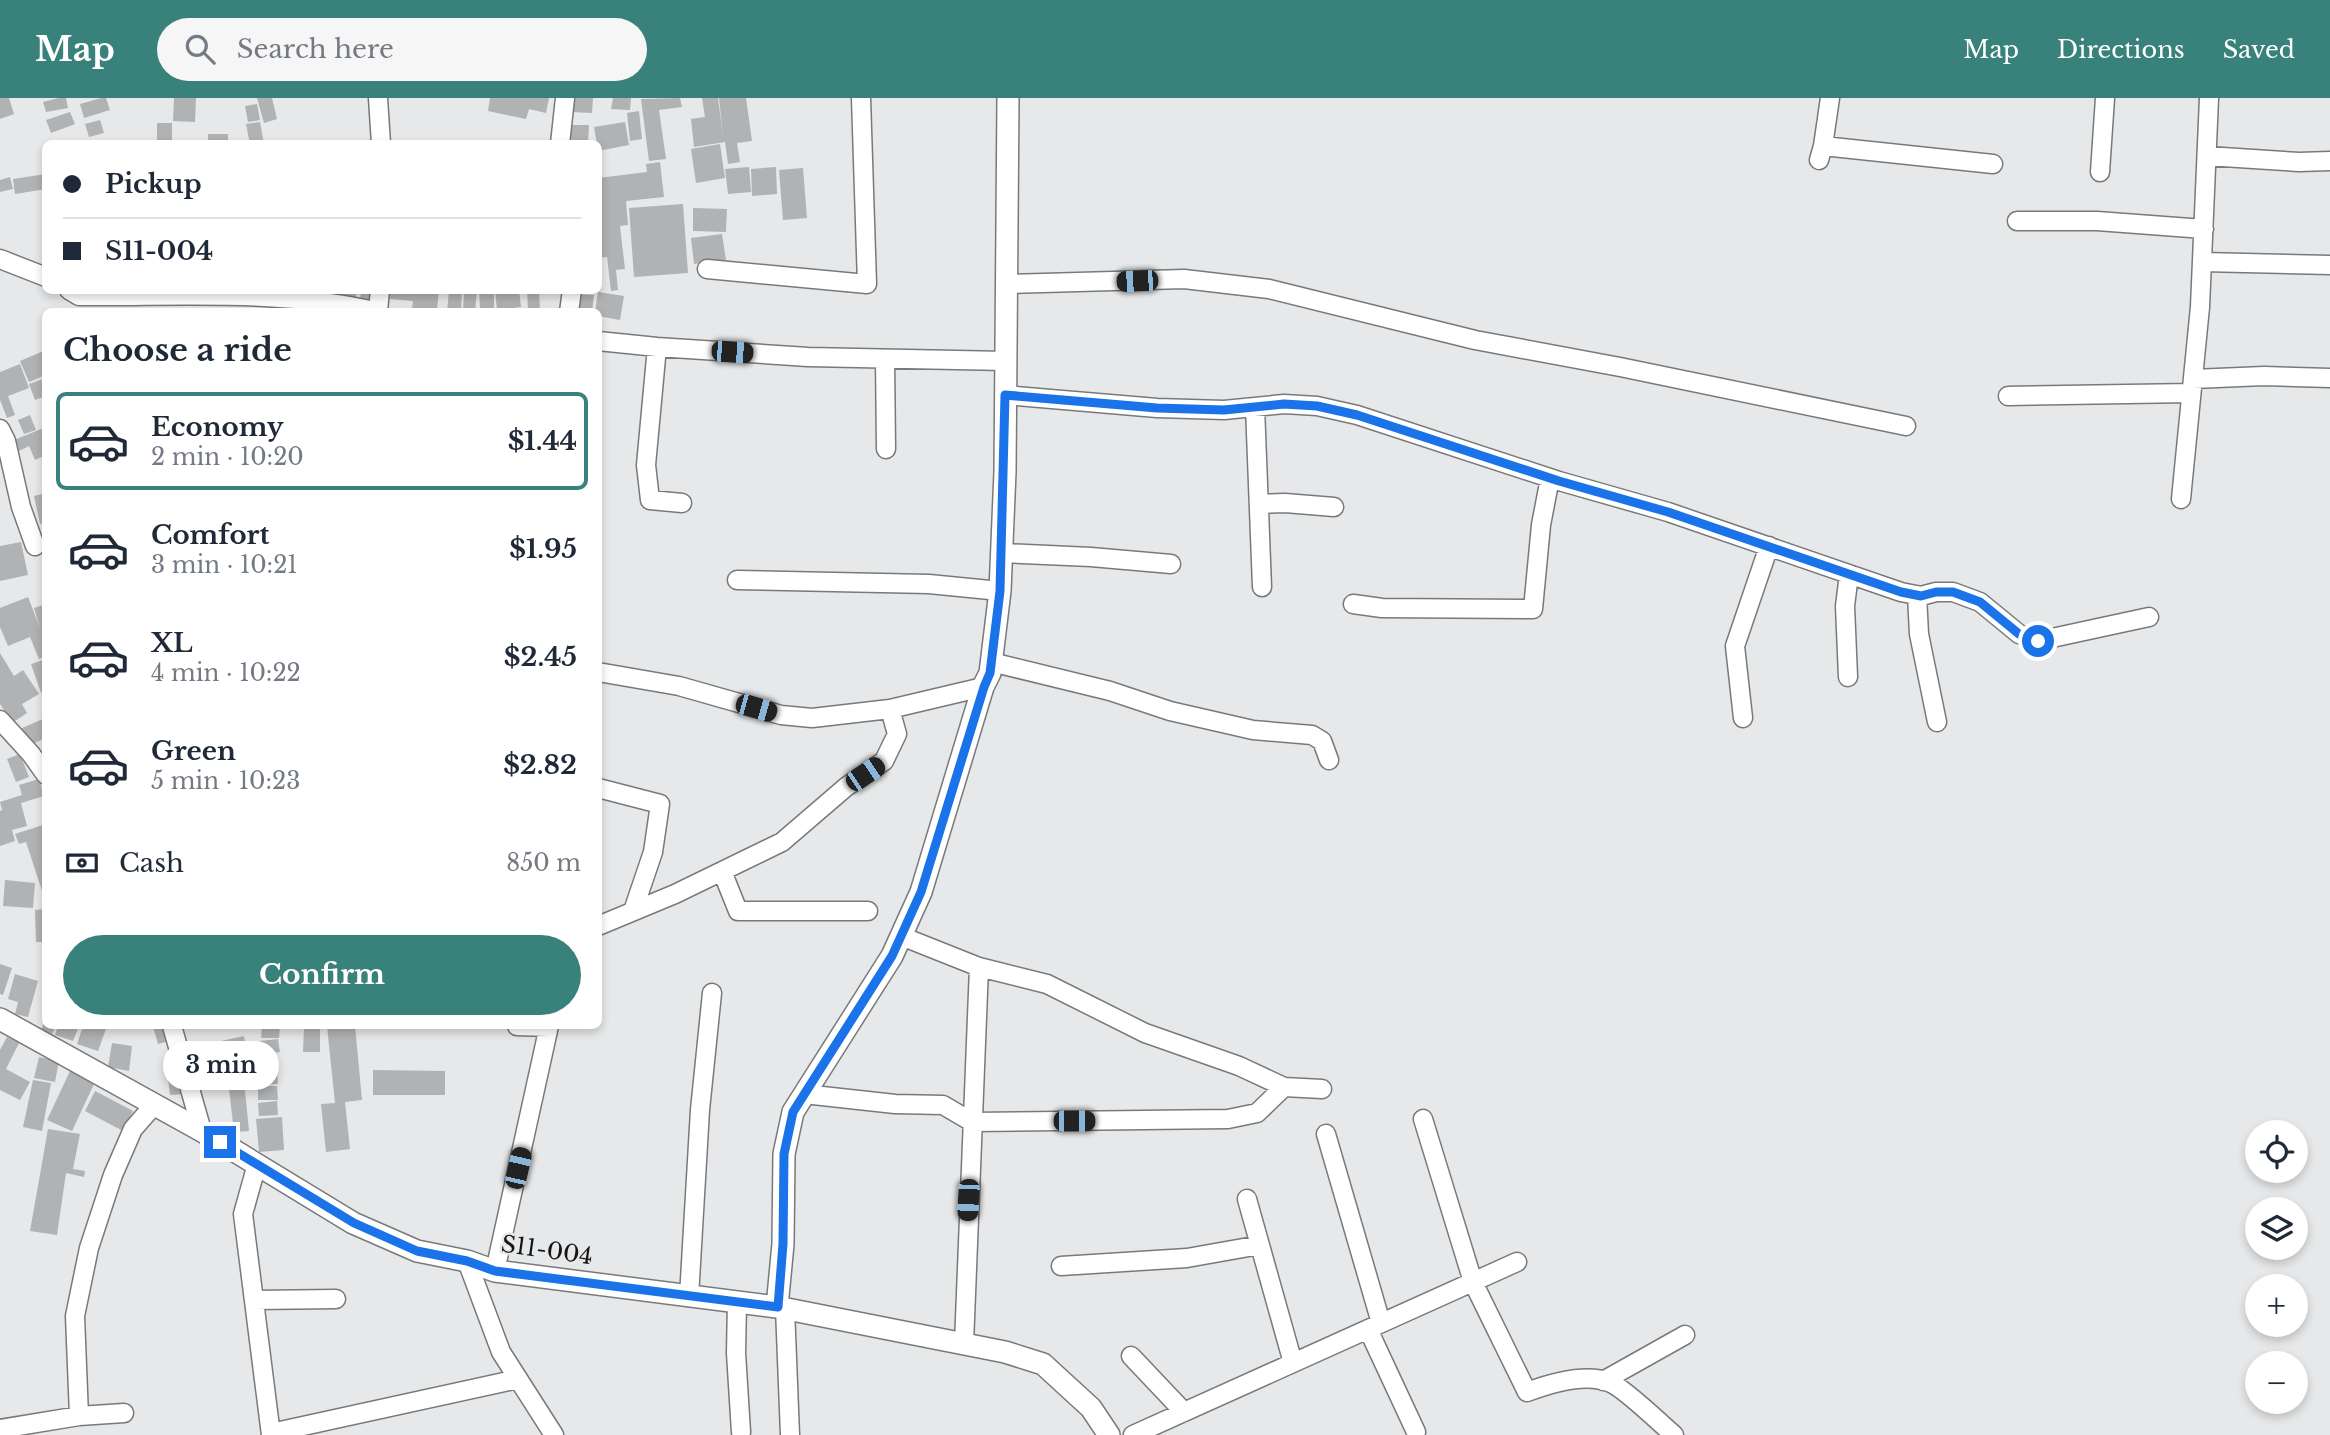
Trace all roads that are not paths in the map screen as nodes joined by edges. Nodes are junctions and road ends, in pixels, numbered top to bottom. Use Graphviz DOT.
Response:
graph roads {
  1 [pos="378,98"];
  2 [pos="565,98"];
  3 [pos="860,98"];
  4 [pos="1008,98"];
  5 [pos="1830,98"];
  6 [pos="2105,98"];
  7 [pos="2209,98"];
  8 [pos="382,140"];
  9 [pos="560,140"];
  10 [pos="2207,156"];
  11 [pos="2330,161"];
  12 [pos="1993,163"];
  13 [pos="2101,172"];
  14 [pos="2018,221"];
  15 [pos="2204,229"];
  16 [pos="0,259"];
  17 [pos="2202,262"];
  18 [pos="2330,265"];
  19 [pos="707,268"];
  20 [pos="42,275"];
  21 [pos="1007,284"];
  22 [pos="76,294"];
  23 [pos="249,304"];
  24 [pos="323,308"];
  25 [pos="602,341"];
  26 [pos="657,347"];
  27 [pos="885,359"];
  28 [pos="1006,361"];
  29 [pos="2330,378"];
  30 [pos="2192,386"];
  31 [pos="1005,395"];
  32 [pos="2008,396"];
  33 [pos="1255,407"];
  34 [pos="1906,426"];
  35 [pos="0,429"];
  36 [pos="886,449"];
  37 [pos="1550,478"];
  38 [pos="2181,499"];
  39 [pos="682,503"];
  40 [pos="1259,504"];
  41 [pos="1334,507"];
  42 [pos="36,545"];
  43 [pos="1769,546"];
  44 [pos="1002,553"];
  45 [pos="1171,564"];
  46 [pos="1849,573"];
  47 [pos="737,579"];
  48 [pos="1262,587"];
  49 [pos="1000,591"];
  50 [pos="1917,595"];
  51 [pos="1353,604"];
  52 [pos="2149,617"];
  53 [pos="991,662"];
  54 [pos="602,673"];
  55 [pos="1848,677"];
  56 [pos="984,687"];
  57 [pos="890,709"];
  58 [pos="1743,718"];
  59 [pos="0,720"];
  60 [pos="1937,722"];
  61 [pos="38,751"];
  62 [pos="1329,760"];
  63 [pos="602,789"];
  64 [pos="722,871"];
  65 [pos="634,911"];
  66 [pos="868,911"];
  67 [pos="602,924"];
  68 [pos="901,936"];
  69 [pos="979,967"];
  70 [pos="712,993"];
  71 [pos="0,1019"];
  72 [pos="173,1029"];
  73 [pos="548,1029"];
  74 [pos="1284,1087"];
  75 [pos="1322,1089"];
  76 [pos="804,1094"];
  77 [pos="154,1105"];
  78 [pos="1423,1119"];
  79 [pos="972,1122"];
  80 [pos="202,1131"];
  81 [pos="1326,1134"];
  82 [pos="257,1164"];
  83 [pos="1247,1199"];
  84 [pos="1260,1245"];
  85 [pos="467,1261"];
  86 [pos="1517,1262"];
  87 [pos="1061,1266"];
  88 [pos="495,1271"];
  89 [pos="1473,1282"];
  90 [pos="689,1297"];
  91 [pos="337,1299"];
  92 [pos="254,1300"];
  93 [pos="737,1303"];
  94 [pos="781,1308"];
  95 [pos="1375,1326"];
  96 [pos="1685,1335"];
  97 [pos="964,1344"];
  98 [pos="1132,1356"];
  99 [pos="1293,1363"];
  100 [pos="518,1379"];
  101 [pos="1603,1381"];
  102 [pos="1184,1412"];
  103 [pos="124,1413"];
  104 [pos="79,1416"];
  105 [pos="0,1429"];
  106 [pos="741,1432"];
  107 [pos="1416,1432"];
  108 [pos="271,1434"];
  109 [pos="554,1435"];
  110 [pos="790,1435"];
  111 [pos="1109,1435"];
  112 [pos="1133,1435"];
  113 [pos="1674,1435"];
  1 -- 8 [label="street"];
  2 -- 9 [label="street"];
  3 -- 19 [label="street"];
  4 -- 21 [label="street"];
  5 -- 12 [label="street"];
  6 -- 13 [label="street"];
  7 -- 10 [label="street"];
  10 -- 11 [label="street"];
  10 -- 15 [label="street"];
  14 -- 15 [label="street"];
  15 -- 17 [label="street"];
  16 -- 20 [label="street"];
  17 -- 18 [label="street"];
  17 -- 30 [label="street"];
  21 -- 28 [label="street"];
  21 -- 34 [label="street"];
  22 -- 23 [label="street"];
  23 -- 24 [label="street"];
  25 -- 26 [label="street"];
  26 -- 27 [label="street"];
  26 -- 39 [label="street"];
  27 -- 28 [label="street"];
  27 -- 36 [label="street"];
  28 -- 31 [label="street"];
  29 -- 30 [label="street"];
  30 -- 32 [label="street"];
  30 -- 38 [label="street"];
  31 -- 33 [label="street"];
  31 -- 44 [label="street"];
  33 -- 37 [label="street"];
  33 -- 40 [label="street"];
  35 -- 42 [label="street"];
  37 -- 43 [label="street"];
  37 -- 51 [label="street"];
  40 -- 41 [label="street"];
  40 -- 48 [label="street"];
  43 -- 46 [label="street"];
  43 -- 58 [label="street"];
  44 -- 45 [label="street"];
  44 -- 49 [label="street"];
  46 -- 50 [label="street"];
  46 -- 55 [label="street"];
  47 -- 49 [label="street"];
  49 -- 53 [label="street"];
  50 -- 52 [label="street"];
  50 -- 60 [label="street"];
  53 -- 56 [label="street"];
  53 -- 62 [label="street"];
  54 -- 57 [label="street"];
  56 -- 57 [label="street"];
  56 -- 68 [label="street"];
  57 -- 64 [label="street"];
  59 -- 61 [label="street"];
  63 -- 65 [label="street"];
  64 -- 65 [label="street"];
  64 -- 66 [label="street"];
  65 -- 67 [label="street"];
  68 -- 69 [label="street"];
  68 -- 76 [label="street"];
  69 -- 74 [label="street"];
  69 -- 79 [label="street"];
  70 -- 90 [label="street"];
  71 -- 77 [label="street, S11-004"];
  72 -- 80 [label="street"];
  73 -- 88 [label="street"];
  74 -- 75 [label="street"];
  74 -- 79 [label="street"];
  76 -- 79 [label="street"];
  76 -- 94 [label="street"];
  77 -- 80 [label="street, S11-004"];
  77 -- 104 [label="street"];
  78 -- 89 [label="street"];
  79 -- 97 [label="street"];
  80 -- 82 [label="street, S11-004"];
  81 -- 95 [label="street"];
  82 -- 85 [label="street, S11-004"];
  82 -- 92 [label="street"];
  83 -- 84 [label="street"];
  84 -- 87 [label="street"];
  84 -- 99 [label="street"];
  85 -- 88 [label="street, S11-004"];
  85 -- 100 [label="street"];
  86 -- 89 [label="street"];
  88 -- 90 [label="street, S11-004"];
  89 -- 95 [label="street"];
  89 -- 101 [label="street"];
  90 -- 93 [label="street, S11-004"];
  91 -- 92 [label="street"];
  92 -- 108 [label="street"];
  93 -- 94 [label="street, S11-004"];
  93 -- 106 [label="street"];
  94 -- 97 [label="street, S11-004"];
  94 -- 110 [label="street"];
  95 -- 99 [label="street"];
  95 -- 107 [label="street"];
  96 -- 101 [label="street"];
  97 -- 111 [label="street, S11-004"];
  98 -- 102 [label="street"];
  99 -- 102 [label="street"];
  100 -- 108 [label="street"];
  100 -- 109 [label="street"];
  101 -- 113 [label="street"];
  102 -- 112 [label="street"];
  103 -- 104 [label="street"];
  104 -- 105 [label="street"];
}
